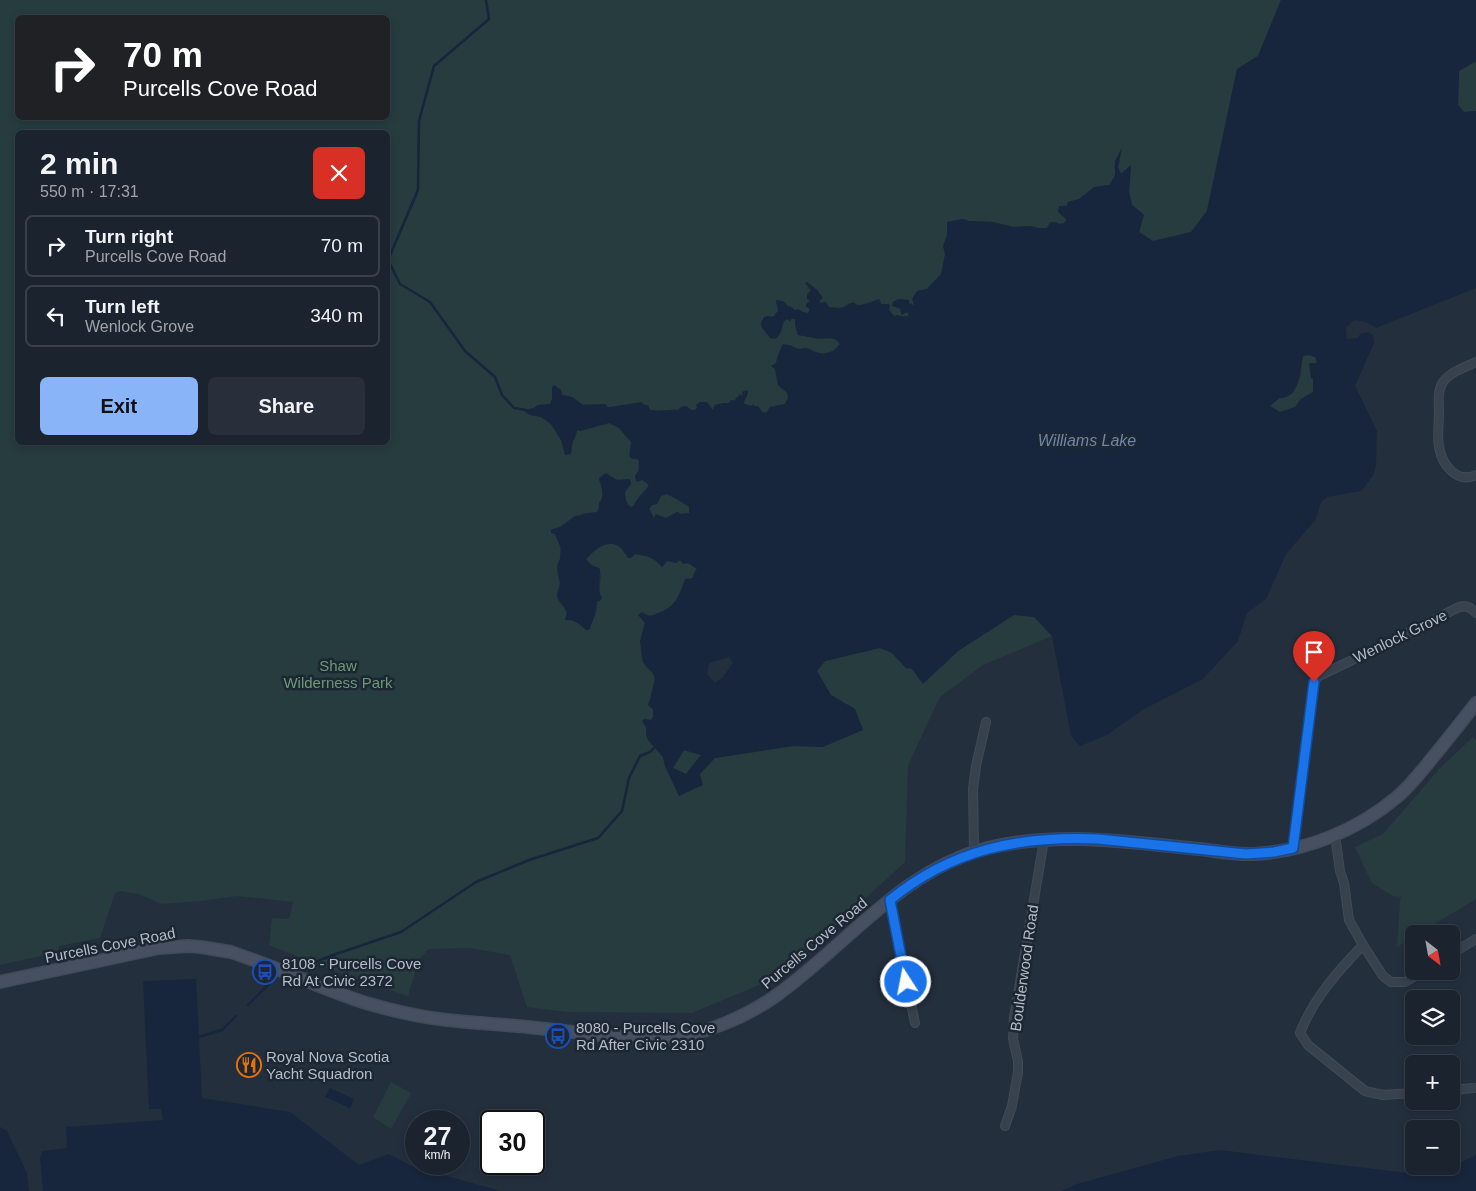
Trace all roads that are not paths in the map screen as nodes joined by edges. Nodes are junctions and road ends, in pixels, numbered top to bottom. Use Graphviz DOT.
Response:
graph roads {
  1 [pos="1476,362"];
  2 [pos="1476,475"];
  3 [pos="1476,613"];
  4 [pos="1476,703"];
  5 [pos="986,722"];
  6 [pos="1335,834"];
  7 [pos="1044,840"];
  8 [pos="1293,848"];
  9 [pos="974,852"];
  10 [pos="890,900"];
  11 [pos="1476,939"];
  12 [pos="1362,945"];
  13 [pos="1460,949"];
  14 [pos="1408,980"];
  15 [pos="0,982"];
  16 [pos="915,1023"];
  17 [pos="1474,1088"];
  18 [pos="1460,1089"];
  19 [pos="1405,1094"];
  20 [pos="1005,1126"];
  1 -- 2 [label="street"];
  3 -- 8 [label="street, Wenlock Grove"];
  4 -- 6 [label="main road, Purcells Cove Road"];
  5 -- 9 [label="street"];
  6 -- 8 [label="main road, Purcells Cove Road"];
  6 -- 12 [label="street"];
  7 -- 8 [label="main road, Purcells Cove Road"];
  7 -- 9 [label="main road, Purcells Cove Road"];
  7 -- 20 [label="street, Boulderwood Road"];
  9 -- 10 [label="main road, Purcells Cove Road"];
  10 -- 15 [label="main road, Purcells Cove Road"];
  10 -- 16 [label="street"];
  11 -- 13 [label="street"];
  12 -- 14 [label="street"];
  12 -- 19 [label="street"];
  17 -- 18 [label="street"];
}
